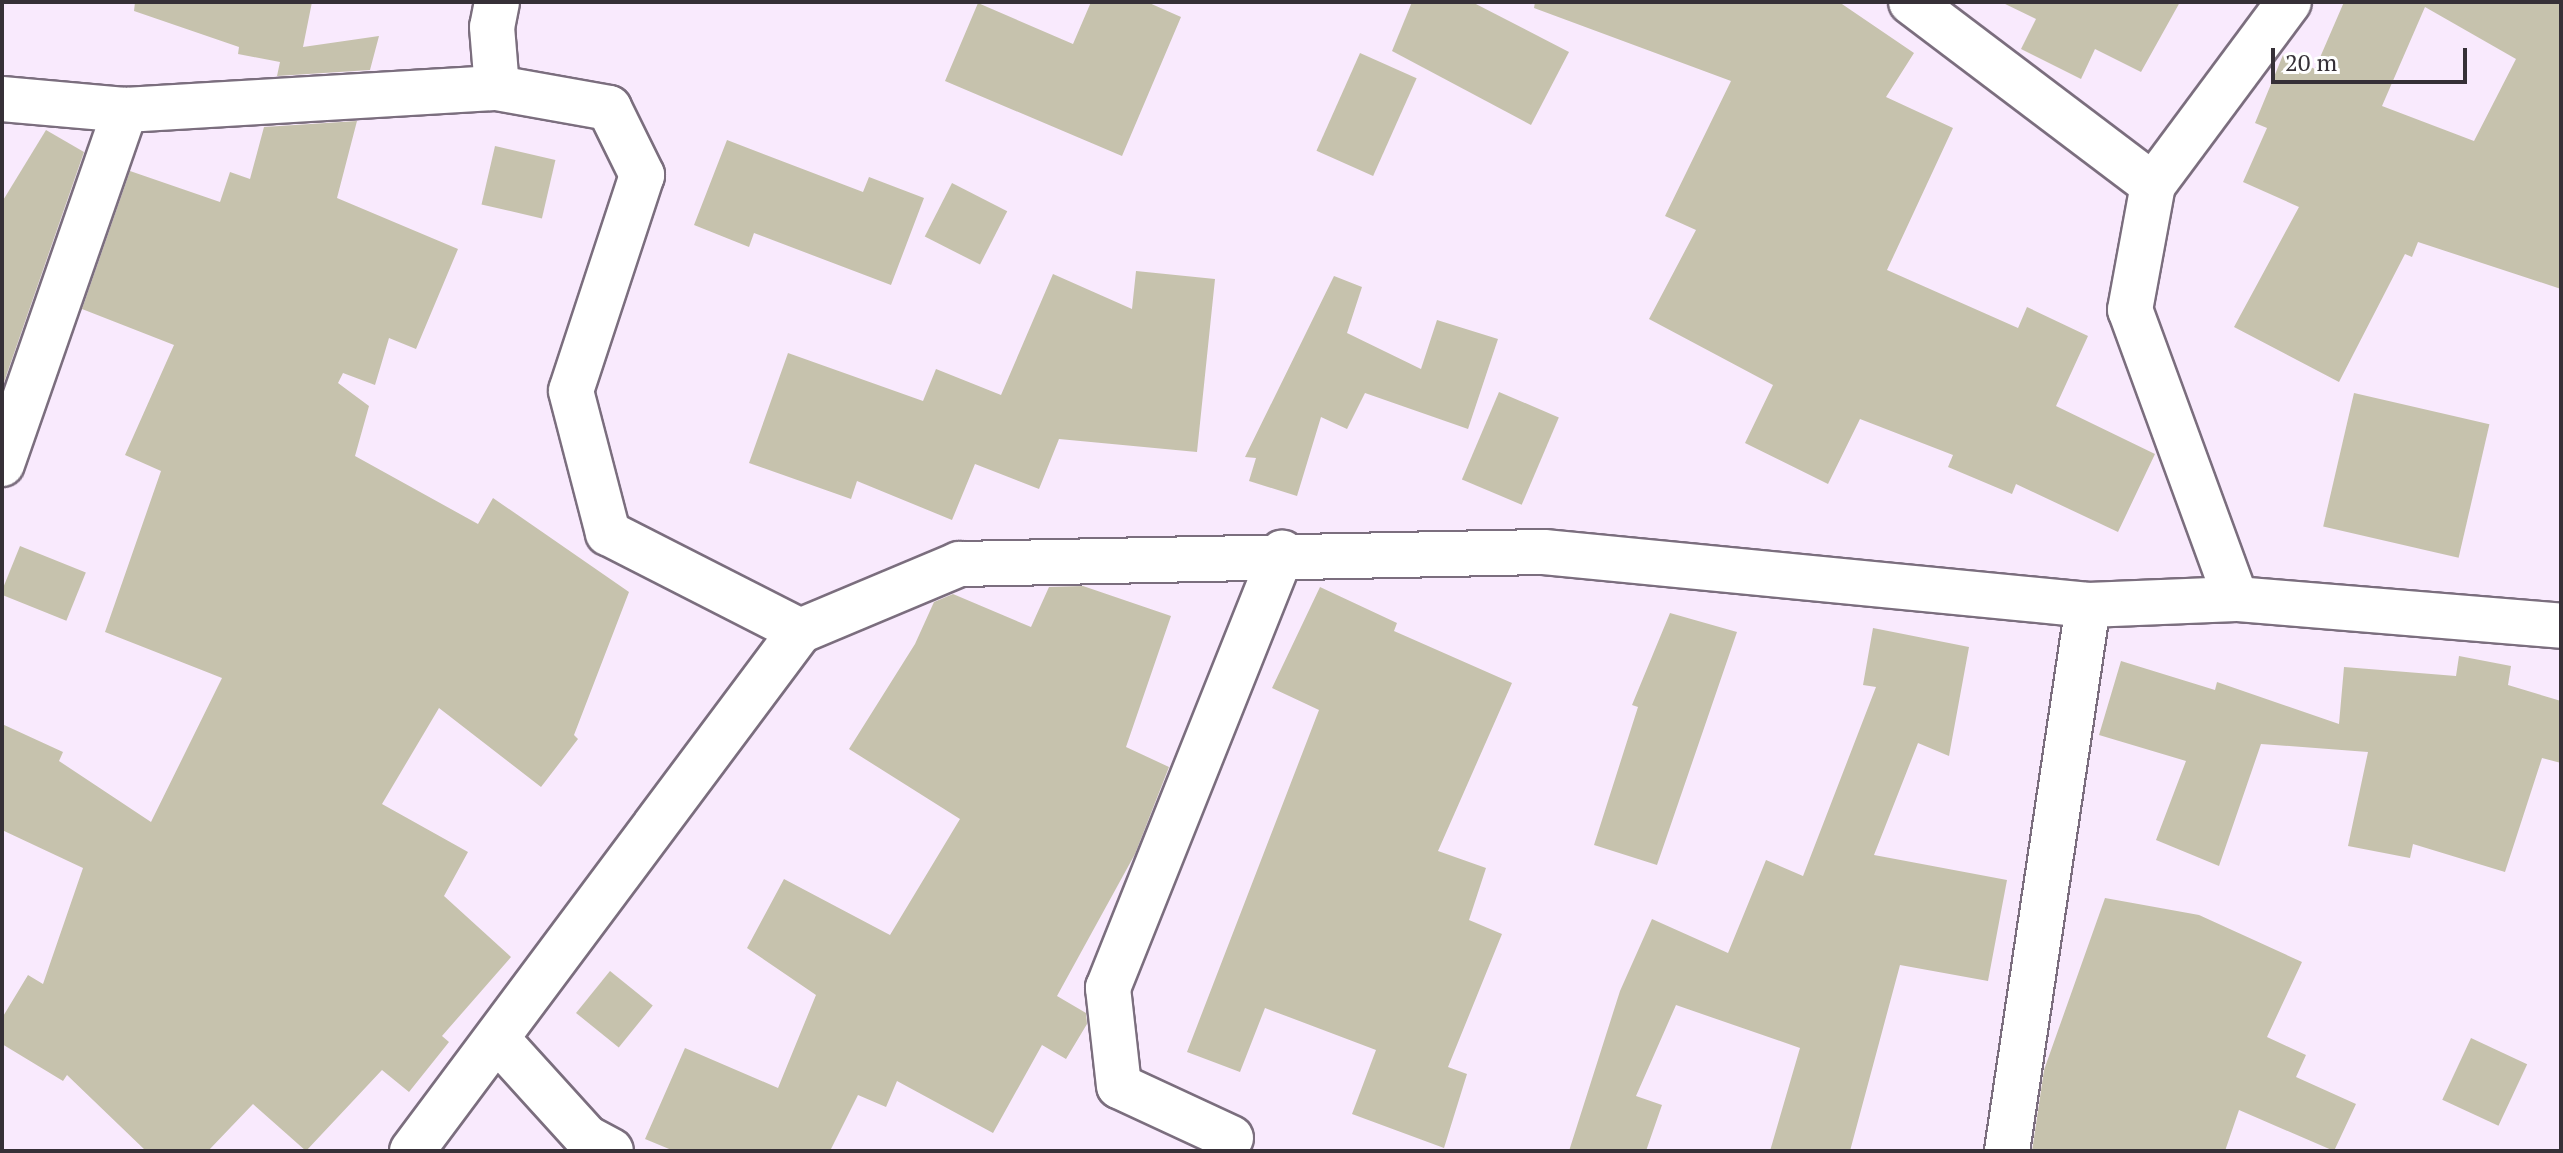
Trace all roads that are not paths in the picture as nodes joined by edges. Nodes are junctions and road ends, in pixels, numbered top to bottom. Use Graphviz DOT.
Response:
graph roads {
  1 [pos="497,2"];
  2 [pos="1911,2"];
  3 [pos="2289,2"];
  4 [pos="497,88"];
  5 [pos="2,99"];
  6 [pos="125,110"];
  7 [pos="2153,185"];
  8 [pos="2,464"];
  9 [pos="1282,553"];
  10 [pos="2236,599"];
  11 [pos="2088,605"];
  12 [pos="2561,626"];
  13 [pos="800,631"];
  14 [pos="498,1040"];
  15 [pos="1231,1138"];
  16 [pos="412,1151"];
  17 [pos="611,1151"];
  18 [pos="2007,1151"];
  1 -- 4 [label="street"];
  2 -- 7 [label="street"];
  3 -- 7 [label="street"];
  4 -- 6 [label="street"];
  4 -- 13 [label="street"];
  5 -- 6 [label="street"];
  6 -- 8 [label="street"];
  7 -- 10 [label="street"];
  9 -- 11 [label="street"];
  9 -- 13 [label="street"];
  9 -- 15 [label="street"];
  10 -- 11 [label="street"];
  10 -- 12 [label="street"];
  11 -- 18 [label="street"];
  13 -- 14 [label="street"];
  14 -- 16 [label="street"];
  14 -- 17 [label="street"];
}
